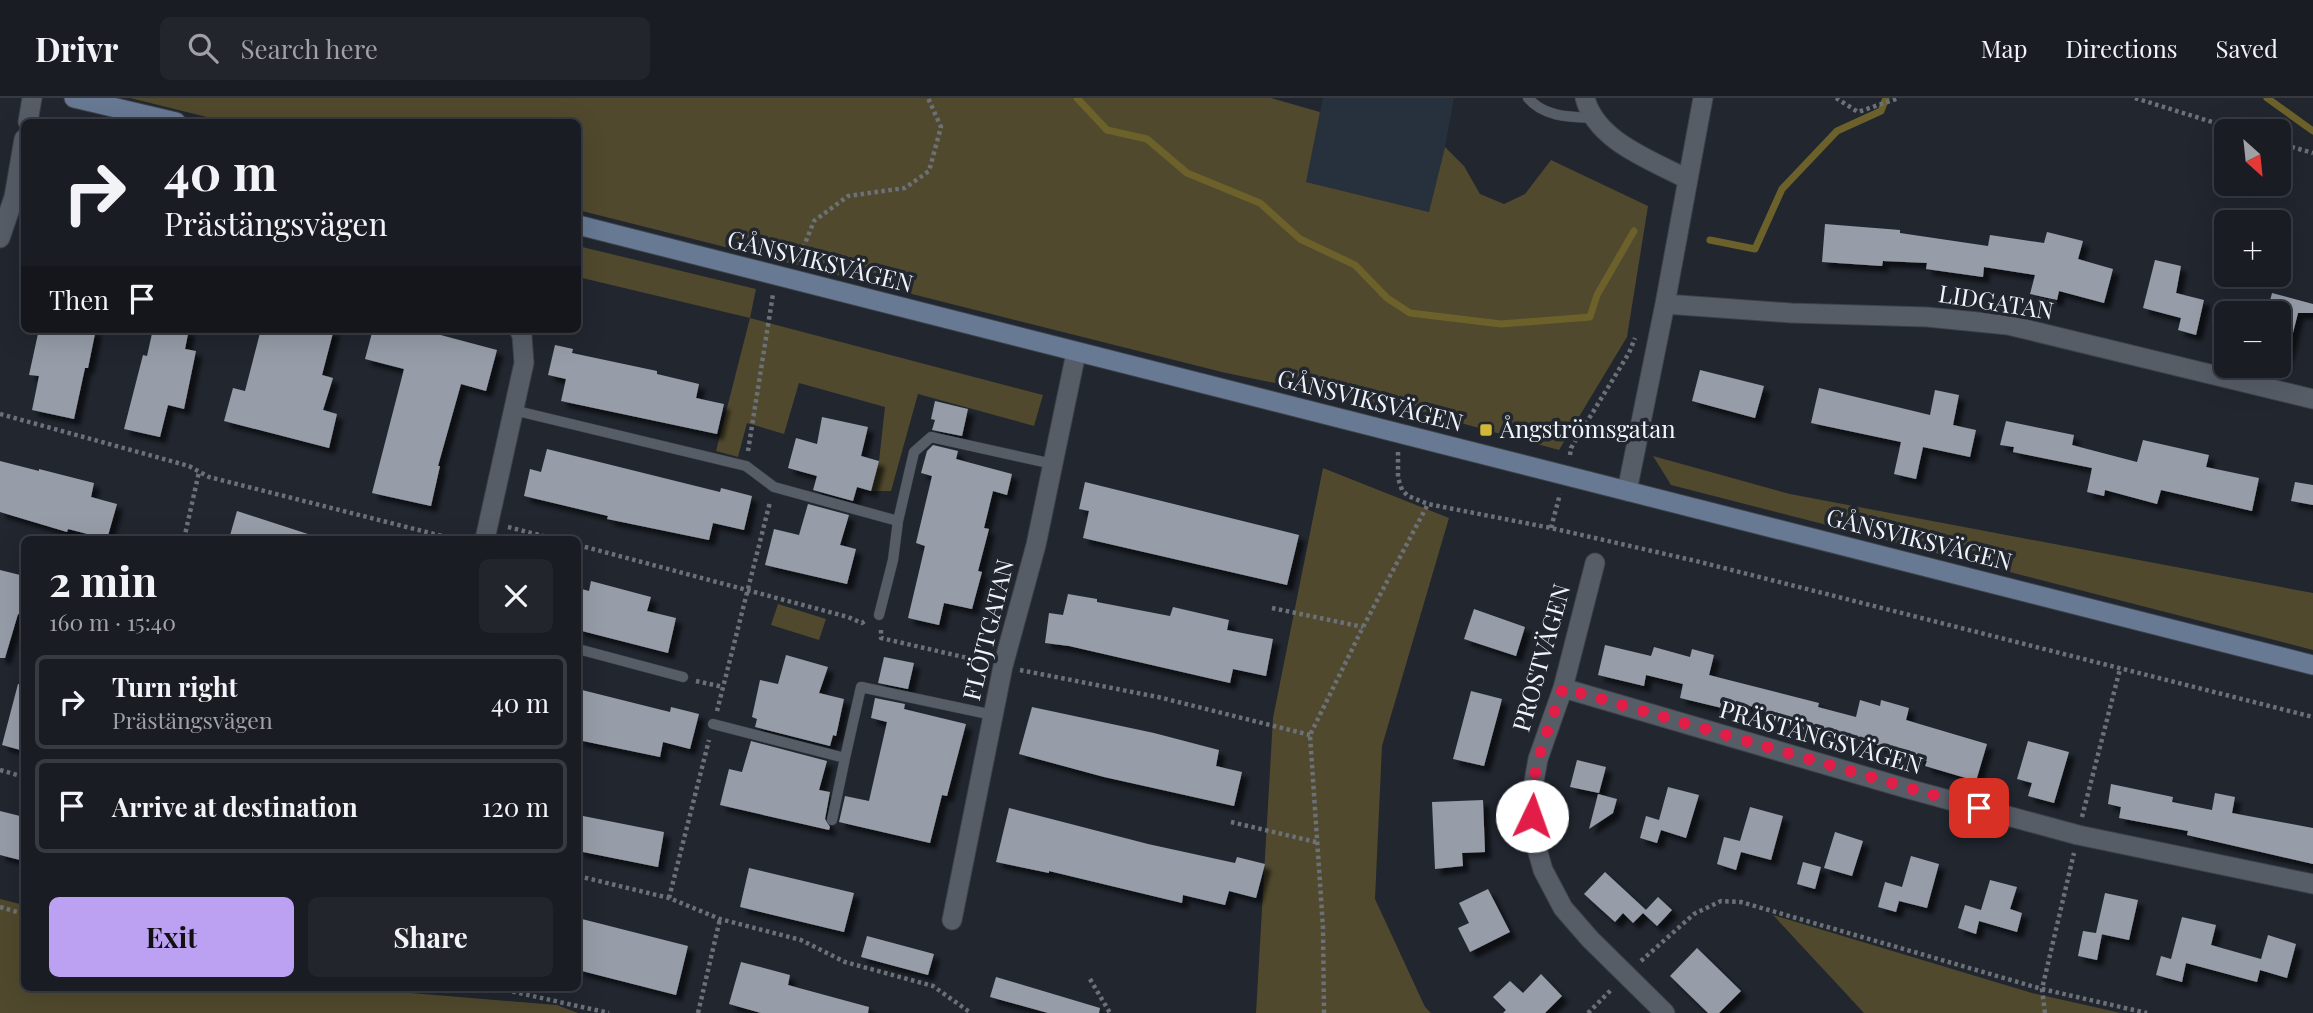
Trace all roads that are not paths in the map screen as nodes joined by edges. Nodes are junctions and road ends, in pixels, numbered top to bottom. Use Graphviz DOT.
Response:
graph roads {
  1 [pos="32,98"];
  2 [pos="74,98"];
  3 [pos="1528,98"];
  4 [pos="1585,98"];
  5 [pos="1703,98"];
  6 [pos="1593,118"];
  7 [pos="28,119"];
  8 [pos="163,119"];
  9 [pos="21,174"];
  10 [pos="1686,179"];
  11 [pos="19,198"];
  12 [pos="581,226"];
  13 [pos="0,237"];
  14 [pos="1665,304"];
  15 [pos="521,333"];
  16 [pos="1076,353"];
  17 [pos="2313,399"];
  18 [pos="513,410"];
  19 [pos="1053,464"];
  20 [pos="1627,491"];
  21 [pos="898,521"];
  22 [pos="487,530"];
  23 [pos="1595,563"];
  24 [pos="879,615"];
  25 [pos="581,650"];
  26 [pos="2313,665"];
  27 [pos="682,677"];
  28 [pos="1563,688"];
  29 [pos="993,716"];
  30 [pos="713,724"];
  31 [pos="845,758"];
  32 [pos="832,820"];
  33 [pos="2313,884"];
  34 [pos="952,920"];
  35 [pos="1665,1013"];
  1 -- 7 [label="street"];
  2 -- 8 [label="main road"];
  3 -- 6 [label="lane"];
  4 -- 6 [label="street"];
  5 -- 10 [label="street"];
  6 -- 10 [label="street"];
  9 -- 11 [label="street"];
  10 -- 14 [label="street"];
  11 -- 13 [label="street"];
  12 -- 16 [label="main road, GÅNSVIKSVÄGEN"];
  14 -- 17 [label="street, LIDGATAN"];
  14 -- 20 [label="street"];
  15 -- 18 [label="street"];
  16 -- 19 [label="street, FLÖJTGATAN"];
  16 -- 20 [label="main road, GÅNSVIKSVÄGEN"];
  18 -- 21 [label="lane"];
  18 -- 22 [label="street"];
  19 -- 21 [label="lane"];
  19 -- 29 [label="street, FLÖJTGATAN"];
  20 -- 26 [label="main road, GÅNSVIKSVÄGEN"];
  21 -- 24 [label="lane"];
  23 -- 28 [label="street, PROSTVÄGEN"];
  25 -- 27 [label="lane"];
  28 -- 33 [label="street, PRÄSTÄNGSVÄGEN"];
  28 -- 35 [label="street, PROSTVÄGEN"];
  29 -- 31 [label="lane"];
  29 -- 34 [label="street, FLÖJTGATAN"];
  30 -- 31 [label="lane"];
  31 -- 32 [label="lane"];
}
